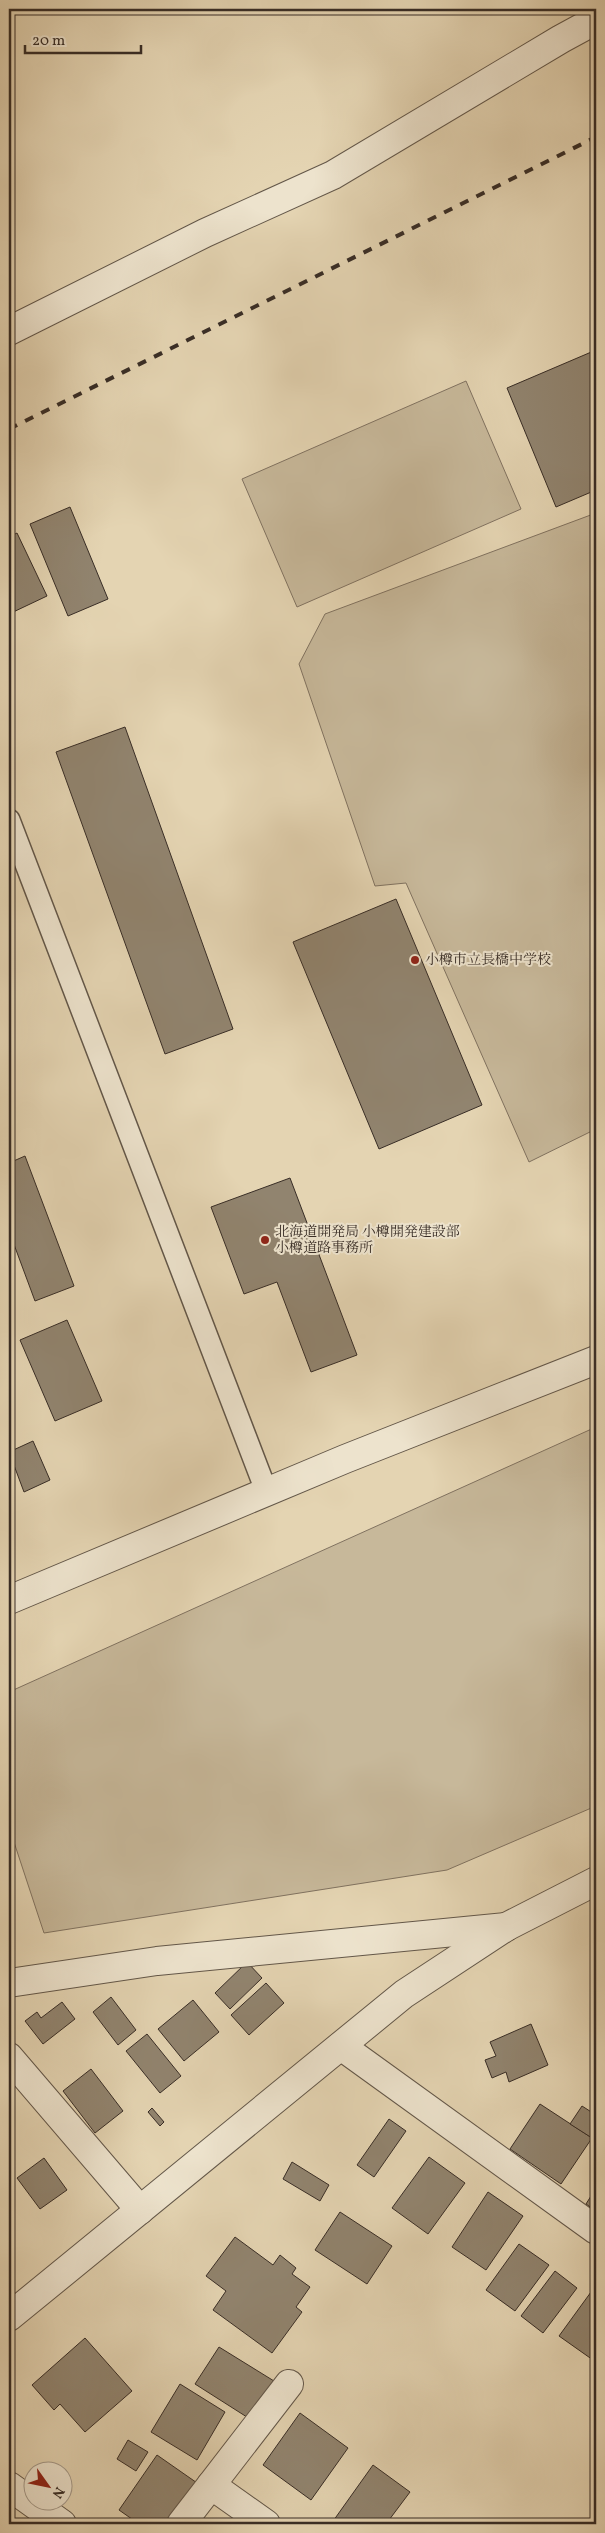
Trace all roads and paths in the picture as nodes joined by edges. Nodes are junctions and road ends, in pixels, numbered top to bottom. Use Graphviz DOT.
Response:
graph roads {
  1 [pos="596,20"];
  2 [pos="9,331"];
  3 [pos="9,820"];
  4 [pos="596,1360"];
  5 [pos="268,1492"];
  6 [pos="9,1600"];
  7 [pos="596,1881"];
  8 [pos="506,1927"];
  9 [pos="9,1984"];
  10 [pos="341,2046"];
  11 [pos="9,2058"];
  12 [pos="140,2210"];
  13 [pos="596,2230"];
  14 [pos="9,2317"];
  15 [pos="288,2384"];
  16 [pos="211,2485"];
  17 [pos="9,2486"];
  18 [pos="62,2524"];
  19 [pos="181,2524"];
  20 [pos="266,2524"];
  1 -- 2 [label="street"];
  3 -- 5 [label="lane"];
  4 -- 5 [label="street"];
  5 -- 6 [label="street"];
  7 -- 8 [label="street"];
  8 -- 9 [label="street"];
  8 -- 10 [label="street"];
  10 -- 12 [label="street"];
  10 -- 13 [label="street"];
  11 -- 12 [label="street"];
  12 -- 14 [label="street"];
  15 -- 16 [label="street"];
  16 -- 19 [label="street"];
  16 -- 20 [label="street"];
  17 -- 18 [label="street"];
}
